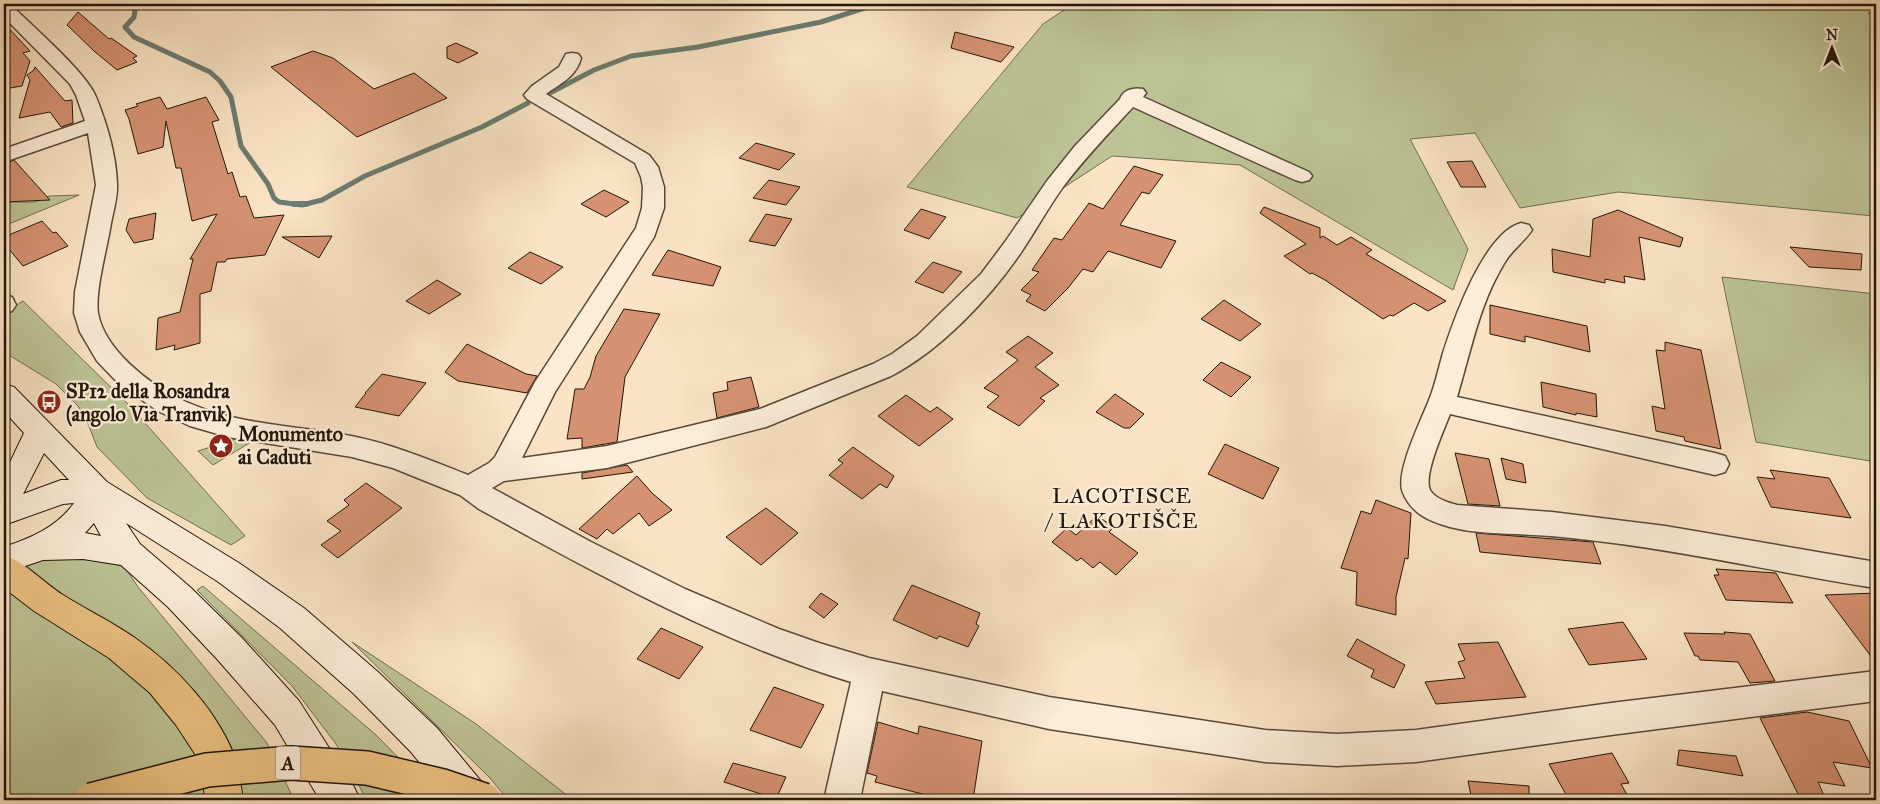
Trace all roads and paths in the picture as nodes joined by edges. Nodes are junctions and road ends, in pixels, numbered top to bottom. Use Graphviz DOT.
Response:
graph roads {
  1 [pos="4,8"];
  2 [pos="572,58"];
  3 [pos="95,124"];
  4 [pos="4,156"];
  5 [pos="1302,176"];
  6 [pos="1521,230"];
  7 [pos="4,394"];
  8 [pos="1442,403"];
  9 [pos="40,429"];
  10 [pos="1715,464"];
  11 [pos="499,470"];
  12 [pos="470,487"];
  13 [pos="97,490"];
  14 [pos="4,500"];
  15 [pos="4,513"];
  16 [pos="43,547"];
  17 [pos="129,553"];
  18 [pos="4,560"];
  19 [pos="4,568"];
  20 [pos="1876,575"];
  21 [pos="869,673"];
  22 [pos="1876,686"];
  23 [pos="91,800"];
  24 [pos="224,800"];
  25 [pos="341,800"];
  26 [pos="473,800"];
  27 [pos="484,800"];
  28 [pos="842,800"];
  1 -- 3 [label="street"];
  2 -- 11 [label="street"];
  3 -- 4 [label="street"];
  3 -- 12 [label="street"];
  5 -- 11 [label="street"];
  6 -- 8 [label="street"];
  7 -- 9 [label="main road"];
  8 -- 10 [label="street"];
  8 -- 20 [label="street"];
  9 -- 13 [label="main road"];
  9 -- 14 [label="main road"];
  11 -- 12 [label="street"];
  12 -- 21 [label="street"];
  13 -- 15 [label="main road"];
  13 -- 16 [label="main road"];
  13 -- 17 [label="main road"];
  13 -- 26 [label="main road"];
  16 -- 17 [label="main road"];
  16 -- 18 [label="main road"];
  17 -- 25 [label="main road"];
  19 -- 24 [label="highway"];
  21 -- 22 [label="street"];
  21 -- 28 [label="street"];
  23 -- 27 [label="highway, A, bridge"];
}
